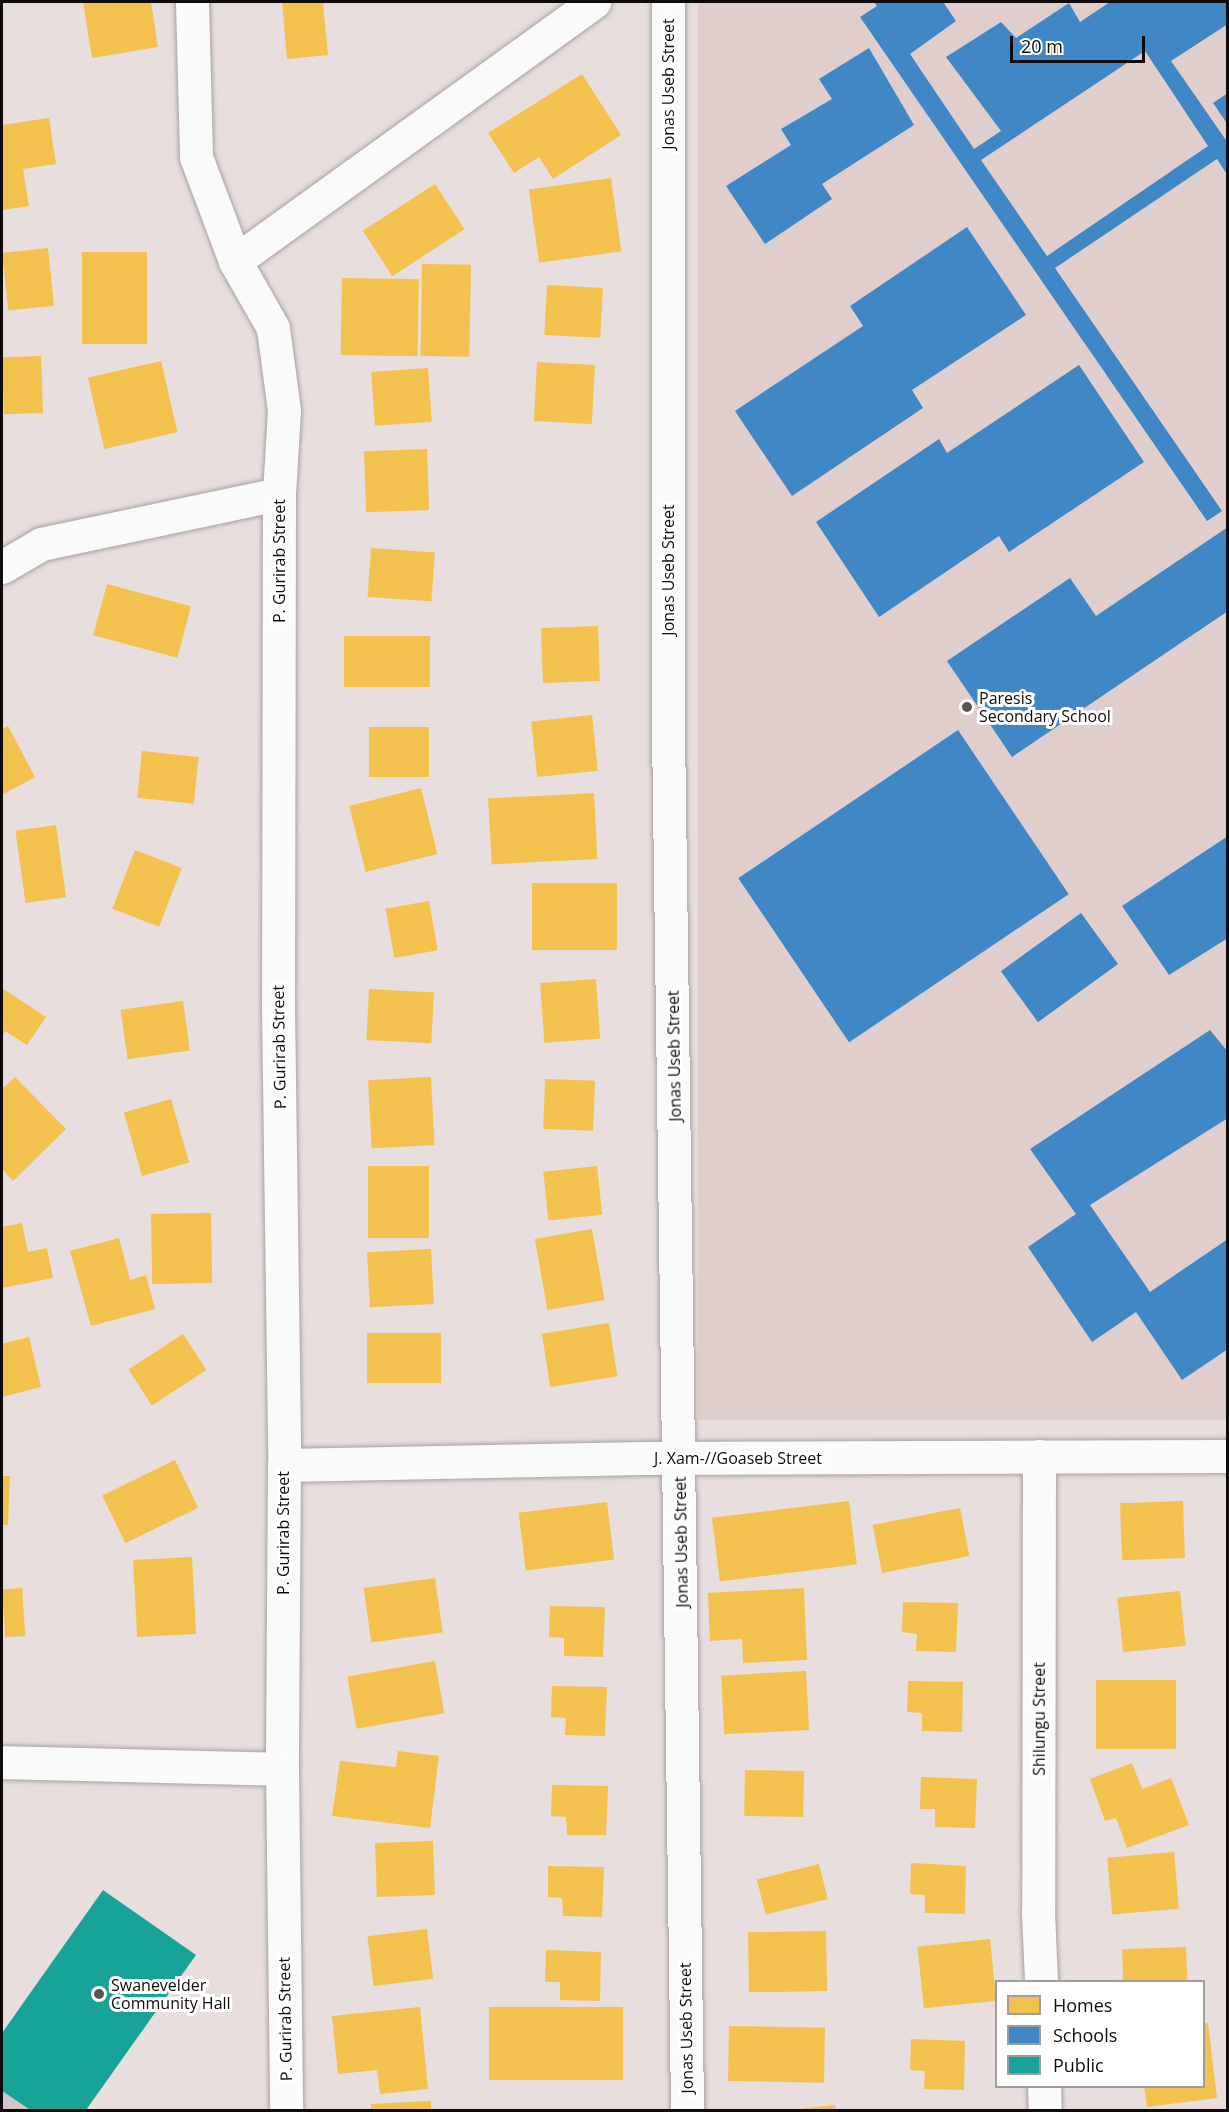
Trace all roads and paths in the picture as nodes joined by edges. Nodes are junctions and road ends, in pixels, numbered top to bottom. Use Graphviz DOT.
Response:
graph roads {
  1 [pos="192,2"];
  2 [pos="594,2"];
  3 [pos="668,2"];
  4 [pos="235,261"];
  5 [pos="279,494"];
  6 [pos="2,567"];
  7 [pos="1039,1456"];
  8 [pos="1227,1456"];
  9 [pos="680,1458"];
  10 [pos="284,1465"];
  11 [pos="2,1762"];
  12 [pos="282,1769"];
  13 [pos="1041,1980"];
  14 [pos="1044,2088"];
  15 [pos="286,2110"];
  16 [pos="687,2110"];
  17 [pos="1045,2110"];
  1 -- 4 [label="street, P. Gurirab Street"];
  2 -- 4 [label="street"];
  3 -- 9 [label="street, Jonas Useb Street"];
  4 -- 5 [label="street, P. Gurirab Street"];
  5 -- 6 [label="street"];
  5 -- 10 [label="street, P. Gurirab Street"];
  7 -- 8 [label="street, J. Xam-//Goaseb Street"];
  7 -- 9 [label="street, J. Xam-//Goaseb Street"];
  7 -- 13 [label="street, Shilungu Street"];
  9 -- 10 [label="street, J. Xam-//Goaseb Street"];
  9 -- 16 [label="street, Jonas Useb Street"];
  10 -- 12 [label="street, P. Gurirab Street"];
  11 -- 12 [label="street"];
  12 -- 15 [label="street, P. Gurirab Street"];
  14 -- 17 [label="street"];
}
